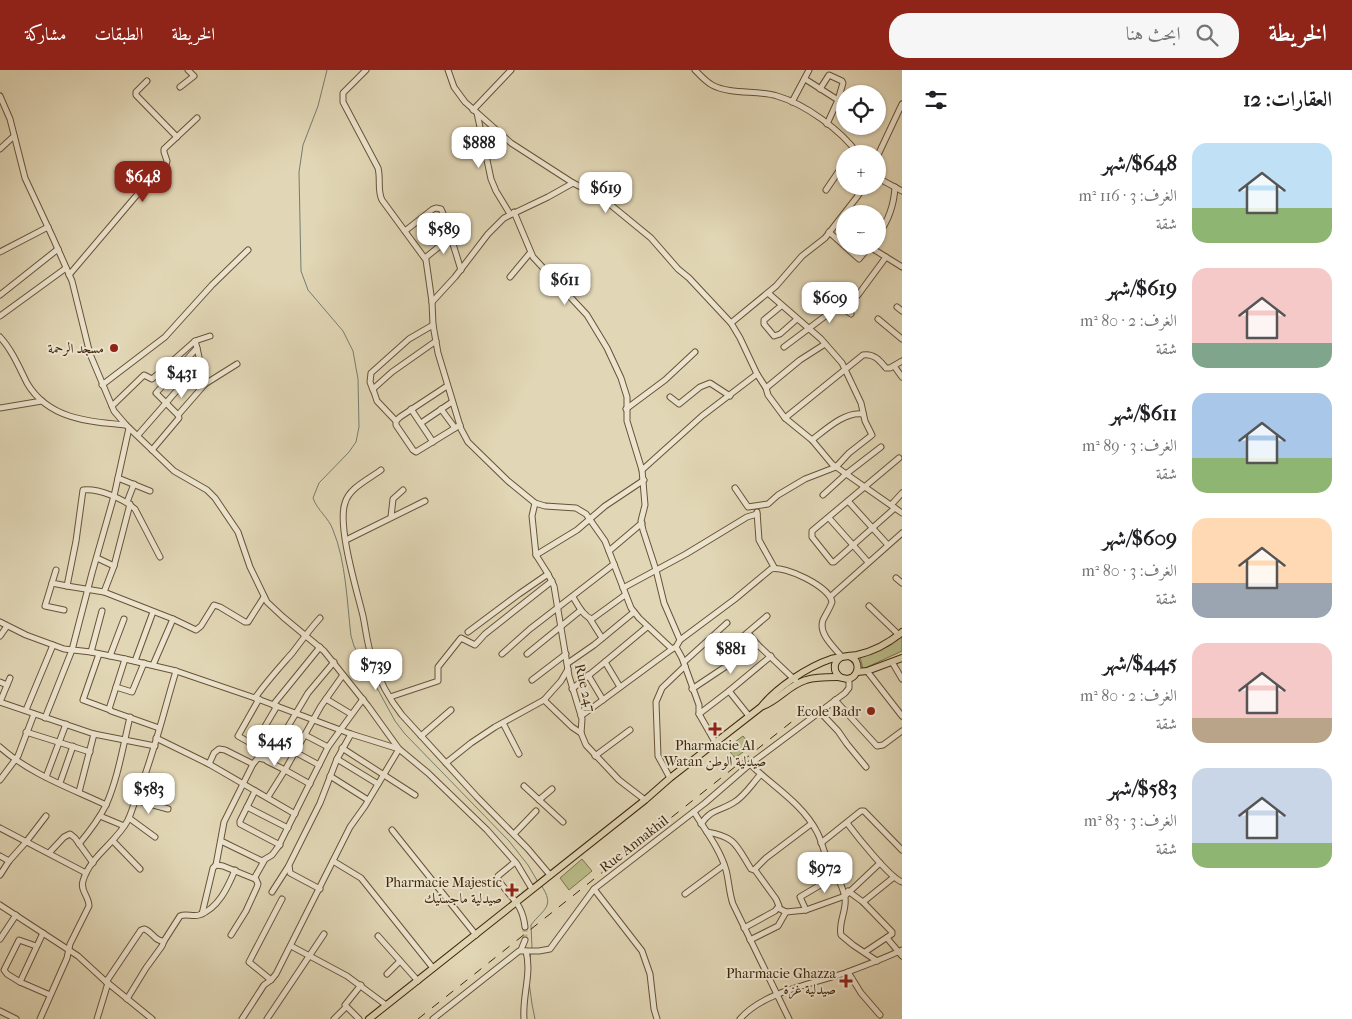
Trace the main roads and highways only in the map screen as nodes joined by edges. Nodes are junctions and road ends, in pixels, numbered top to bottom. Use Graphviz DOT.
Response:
graph roads {
  1 [pos="900,634"];
  2 [pos="843,657"];
  3 [pos="902,658"];
  4 [pos="856,672"];
  5 [pos="840,677"];
  6 [pos="796,681"];
  7 [pos="369,1019"];
  1 -- 2 [label="main road"];
  2 -- 4 [label="main road"];
  2 -- 5 [label="main road"];
  2 -- 6 [label="main road"];
  3 -- 4 [label="main road"];
  4 -- 5 [label="main road"];
  5 -- 6 [label="main road"];
  6 -- 7 [label="main road"];
}
